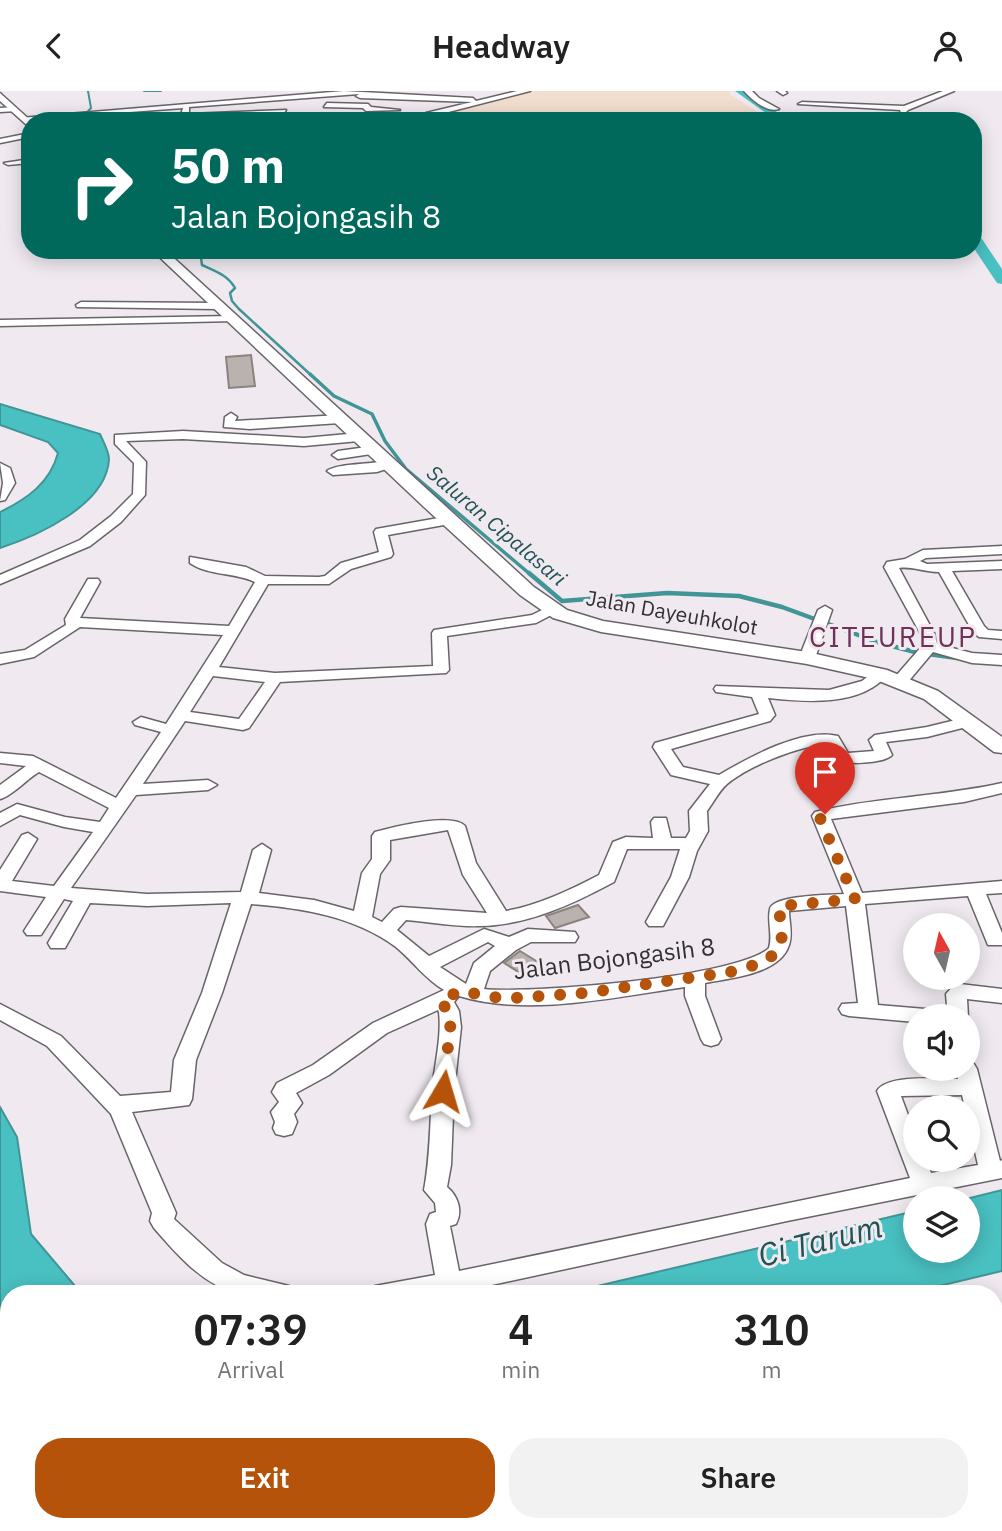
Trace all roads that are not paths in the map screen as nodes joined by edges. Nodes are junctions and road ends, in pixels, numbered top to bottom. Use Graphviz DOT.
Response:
graph roads {
  1 [pos="487,91"];
  2 [pos="499,91"];
  3 [pos="526,91"];
  4 [pos="748,91"];
  5 [pos="374,93"];
  6 [pos="953,94"];
  7 [pos="415,95"];
  8 [pos="0,96"];
  9 [pos="247,100"];
  10 [pos="473,100"];
  11 [pos="426,102"];
  12 [pos="187,104"];
  13 [pos="802,104"];
  14 [pos="327,106"];
  15 [pos="905,108"];
  16 [pos="14,109"];
  17 [pos="775,109"];
  18 [pos="0,110"];
  19 [pos="102,110"];
  20 [pos="396,110"];
  21 [pos="366,111"];
  22 [pos="83,112"];
  23 [pos="186,112"];
  24 [pos="215,112"];
  25 [pos="441,112"];
  26 [pos="902,112"];
  27 [pos="21,118"];
  28 [pos="0,121"];
  29 [pos="21,123"];
  30 [pos="21,137"];
  31 [pos="0,141"];
  32 [pos="21,162"];
  33 [pos="8,163"];
  34 [pos="167,259"];
  35 [pos="81,305"];
  36 [pos="217,306"];
  37 [pos="232,319"];
  38 [pos="0,323"];
  39 [pos="231,417"];
  40 [pos="340,419"];
  41 [pos="359,437"];
  42 [pos="374,450"];
  43 [pos="338,455"];
  44 [pos="388,464"];
  45 [pos="0,467"];
  46 [pos="333,471"];
  47 [pos="1,497"];
  48 [pos="450,520"];
  49 [pos="1002,551"];
  50 [pos="195,560"];
  51 [pos="909,562"];
  52 [pos="1002,565"];
  53 [pos="943,567"];
  54 [pos="0,580"];
  55 [pos="262,580"];
  56 [pos="93,582"];
  57 [pos="552,609"];
  58 [pos="822,616"];
  59 [pos="73,622"];
  60 [pos="234,631"];
  61 [pos="1002,635"];
  62 [pos="927,651"];
  63 [pos="807,658"];
  64 [pos="0,659"];
  65 [pos="1002,660"];
  66 [pos="210,671"];
  67 [pos="880,674"];
  68 [pos="275,678"];
  69 [pos="901,680"];
  70 [pos="722,689"];
  71 [pos="758,692"];
  72 [pos="141,722"];
  73 [pos="175,722"];
  74 [pos="968,722"];
  75 [pos="999,742"];
  76 [pos="0,758"];
  77 [pos="38,765"];
  78 [pos="721,781"];
  79 [pos="208,785"];
  80 [pos="1002,788"];
  81 [pos="128,790"];
  82 [pos="0,794"];
  83 [pos="118,806"];
  84 [pos="0,821"];
  85 [pos="660,822"];
  86 [pos="104,828"];
  87 [pos="28,839"];
  88 [pos="663,842"];
  89 [pos="692,844"];
  90 [pos="262,851"];
  91 [pos="0,885"];
  92 [pos="1002,887"];
  93 [pos="975,889"];
  94 [pos="57,892"];
  95 [pos="84,897"];
  96 [pos="245,899"];
  97 [pos="855,899"];
  98 [pos="511,916"];
  99 [pos="362,920"];
  100 [pos="656,922"];
  101 [pos="34,931"];
  102 [pos="385,931"];
  103 [pos="528,935"];
  104 [pos="568,937"];
  105 [pos="995,940"];
  106 [pos="58,943"];
  107 [pos="509,945"];
  108 [pos="426,966"];
  109 [pos="695,978"];
  110 [pos="468,992"];
  111 [pos="1002,996"];
  112 [pos="441,999"];
  113 [pos="957,1004"];
  114 [pos="0,1011"];
  115 [pos="903,1014"];
  116 [pos="711,1039"];
  117 [pos="946,1081"];
  118 [pos="969,1081"];
  119 [pos="115,1105"];
  120 [pos="284,1128"];
  121 [pos="997,1170"];
  122 [pos="923,1183"];
  123 [pos="242,1285"];
  124 [pos="449,1285"];
  1 -- 2 [label="street"];
  3 -- 25 [label="street"];
  4 -- 17 [label="street"];
  5 -- 9 [label="street"];
  5 -- 11 [label="street"];
  5 -- 21 [label="street"];
  6 -- 15 [label="street"];
  7 -- 11 [label="street"];
  8 -- 16 [label="main road"];
  9 -- 12 [label="street"];
  9 -- 24 [label="street"];
  10 -- 11 [label="street"];
  12 -- 19 [label="street"];
  12 -- 23 [label="street"];
  13 -- 15 [label="street"];
  14 -- 21 [label="street"];
  15 -- 26 [label="street"];
  16 -- 18 [label="street"];
  16 -- 27 [label="main road"];
  19 -- 22 [label="street"];
  20 -- 21 [label="street"];
  28 -- 29 [label="main road"];
  30 -- 31 [label="street"];
  32 -- 33 [label="street"];
  34 -- 36 [label="main road, Jalan Dayeuhkolot"];
  35 -- 36 [label="street"];
  36 -- 37 [label="main road, Jalan Dayeuhkolot"];
  37 -- 38 [label="street"];
  37 -- 40 [label="main road, Jalan Dayeuhkolot"];
  39 -- 40 [label="street"];
  40 -- 41 [label="main road, Jalan Dayeuhkolot"];
  41 -- 42 [label="main road, Jalan Dayeuhkolot"];
  41 -- 54 [label="street"];
  42 -- 43 [label="street"];
  42 -- 44 [label="main road, Jalan Dayeuhkolot"];
  44 -- 46 [label="street"];
  44 -- 48 [label="main road, Jalan Dayeuhkolot"];
  45 -- 47 [label="street"];
  48 -- 55 [label="street"];
  48 -- 57 [label="main road, Jalan Dayeuhkolot"];
  49 -- 51 [label="street"];
  50 -- 55 [label="street"];
  51 -- 53 [label="street"];
  51 -- 62 [label="street"];
  52 -- 53 [label="street"];
  53 -- 61 [label="street"];
  55 -- 60 [label="street"];
  56 -- 59 [label="street"];
  57 -- 63 [label="main road, Jalan Dayeuhkolot"];
  57 -- 68 [label="street"];
  58 -- 63 [label="street"];
  59 -- 60 [label="street"];
  59 -- 64 [label="street"];
  60 -- 66 [label="street"];
  62 -- 65 [label="street"];
  62 -- 69 [label="street"];
  63 -- 67 [label="main road, Jalan Dayeuhkolot"];
  66 -- 68 [label="street"];
  66 -- 73 [label="street"];
  67 -- 69 [label="main road, Jalan Dayeuhkolot"];
  67 -- 71 [label="street"];
  68 -- 73 [label="street"];
  69 -- 74 [label="main road, Jalan Dayeuhkolot"];
  70 -- 71 [label="street"];
  71 -- 78 [label="street"];
  72 -- 73 [label="street"];
  73 -- 81 [label="street"];
  74 -- 75 [label="main road, Jalan Dayeuhkolot"];
  74 -- 78 [label="street"];
  76 -- 77 [label="street"];
  77 -- 82 [label="street"];
  77 -- 83 [label="street"];
  78 -- 89 [label="street"];
  79 -- 81 [label="street"];
  80 -- 97 [label="street"];
  81 -- 83 [label="street"];
  83 -- 86 [label="street"];
  84 -- 86 [label="street"];
  85 -- 88 [label="street"];
  86 -- 94 [label="street"];
  87 -- 91 [label="street"];
  88 -- 89 [label="street"];
  88 -- 98 [label="street"];
  89 -- 100 [label="street"];
  90 -- 96 [label="street"];
  91 -- 94 [label="street, Jalan Bojongasih 8"];
  92 -- 93 [label="street, Jalan Bojongasih 8"];
  93 -- 97 [label="street, Jalan Bojongasih 8"];
  93 -- 105 [label="street"];
  94 -- 95 [label="street, Jalan Bojongasih 8"];
  94 -- 101 [label="street"];
  95 -- 96 [label="street, Jalan Bojongasih 8"];
  95 -- 106 [label="street"];
  96 -- 99 [label="street, Jalan Bojongasih 8"];
  96 -- 119 [label="street"];
  97 -- 109 [label="street, Jalan Bojongasih 8"];
  97 -- 115 [label="street"];
  98 -- 99 [label="street"];
  98 -- 102 [label="street"];
  98 -- 103 [label="street"];
  99 -- 102 [label="street, Jalan Bojongasih 8"];
  102 -- 108 [label="street, Jalan Bojongasih 8"];
  103 -- 104 [label="street"];
  103 -- 107 [label="street"];
  107 -- 108 [label="street"];
  107 -- 110 [label="street"];
  108 -- 110 [label="street, Jalan Bojongasih 8"];
  109 -- 110 [label="street, Jalan Bojongasih 8"];
  109 -- 116 [label="street"];
  110 -- 112 [label="street"];
  111 -- 113 [label="street"];
  112 -- 120 [label="street"];
  112 -- 124 [label="street"];
  114 -- 119 [label="street"];
  117 -- 122 [label="street"];
  118 -- 121 [label="street"];
  119 -- 123 [label="street"];
  121 -- 122 [label="street"];
  122 -- 124 [label="street"];
}
